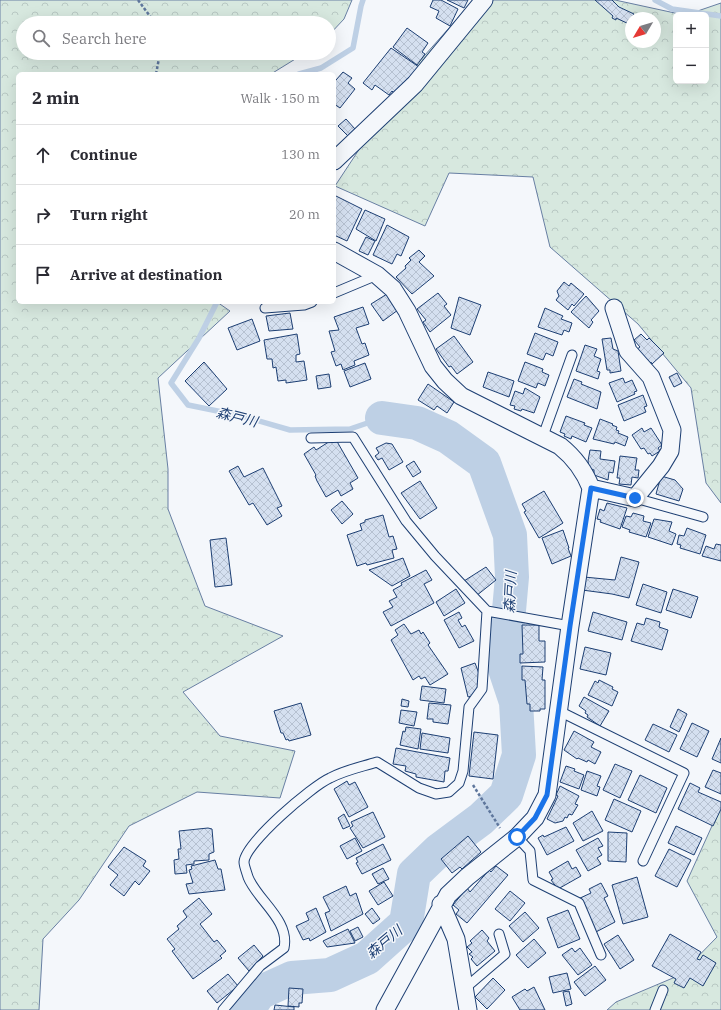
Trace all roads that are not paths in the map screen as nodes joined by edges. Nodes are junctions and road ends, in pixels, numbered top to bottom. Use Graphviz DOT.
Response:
graph roads {
  1 [pos="484,0"];
  2 [pos="336,159"];
  3 [pos="336,252"];
  4 [pos="377,275"];
  5 [pos="336,292"];
  6 [pos="307,304"];
  7 [pos="266,308"];
  8 [pos="614,308"];
  9 [pos="572,355"];
  10 [pos="543,436"];
  11 [pos="311,438"];
  12 [pos="591,488"];
  13 [pos="635,498"];
  14 [pos="703,517"];
  15 [pos="490,611"];
  16 [pos="570,626"];
  17 [pos="559,711"];
  18 [pos="517,837"];
  19 [pos="643,861"];
  20 [pos="441,904"];
  21 [pos="499,934"];
  22 [pos="601,955"];
  23 [pos="464,989"];
  24 [pos="663,990"];
  25 [pos="223,1010"];
  26 [pos="385,1010"];
  27 [pos="468,1010"];
  28 [pos="655,1010"];
  1 -- 2 [label="street"];
  3 -- 4 [label="street"];
  4 -- 5 [label="lane"];
  4 -- 10 [label="street"];
  6 -- 7 [label="lane"];
  8 -- 13 [label="street"];
  9 -- 10 [label="lane"];
  10 -- 12 [label="street"];
  11 -- 15 [label="lane"];
  12 -- 13 [label="street"];
  12 -- 16 [label="street"];
  13 -- 14 [label="lane"];
  15 -- 16 [label="lane"];
  15 -- 25 [label="lane"];
  16 -- 17 [label="street"];
  17 -- 18 [label="street"];
  17 -- 19 [label="lane"];
  18 -- 20 [label="street"];
  18 -- 22 [label="lane"];
  20 -- 23 [label="street"];
  20 -- 26 [label="street"];
  21 -- 23 [label="lane"];
  23 -- 27 [label="street"];
  24 -- 28 [label="lane"];
}
